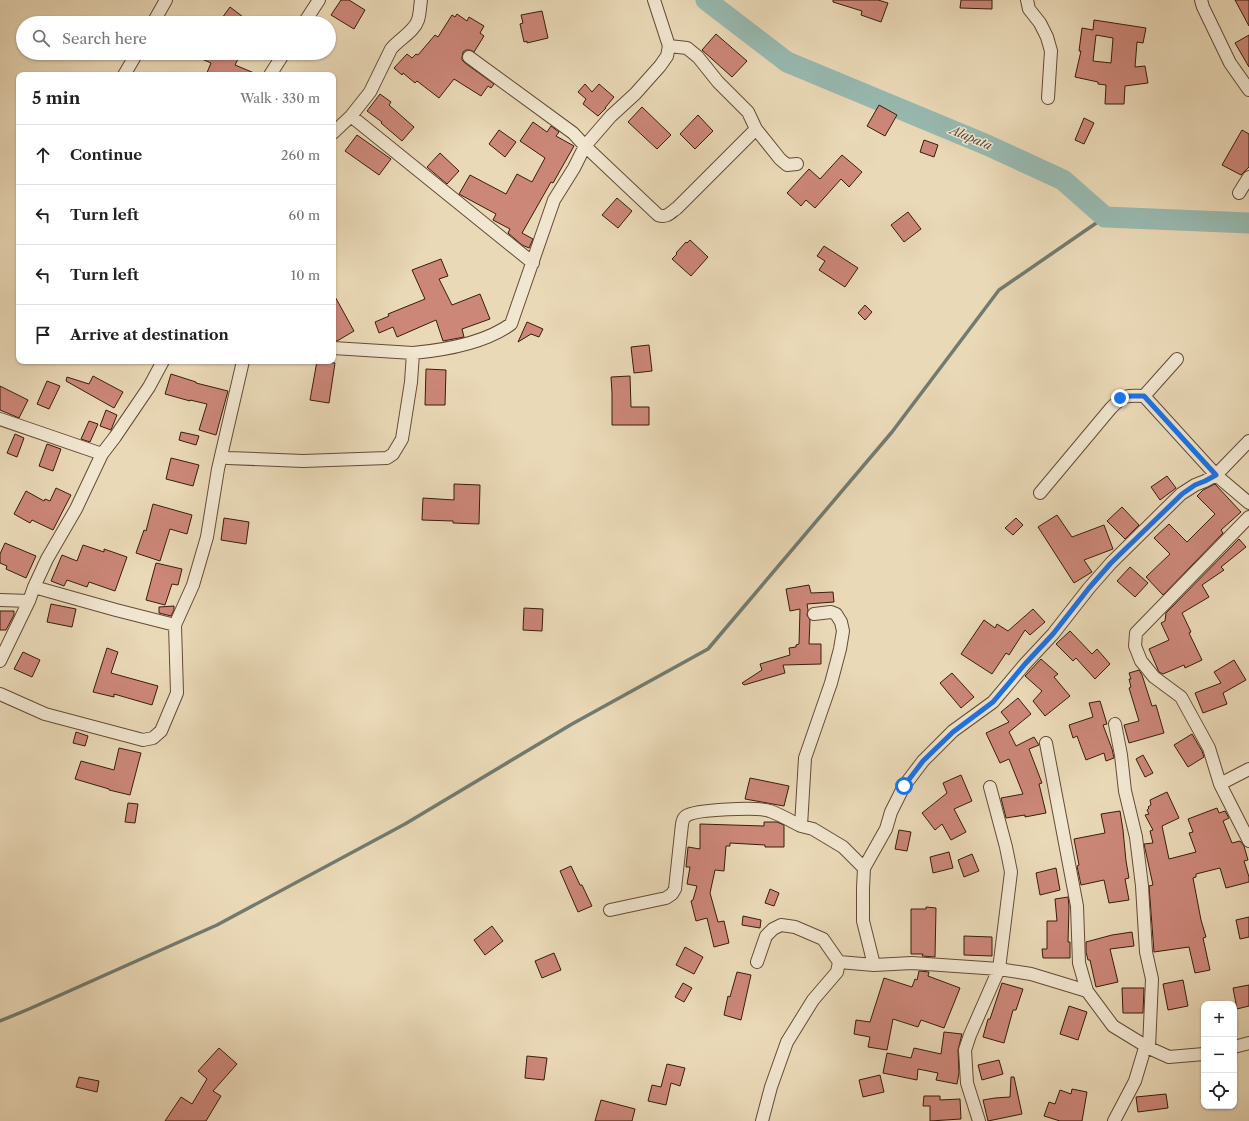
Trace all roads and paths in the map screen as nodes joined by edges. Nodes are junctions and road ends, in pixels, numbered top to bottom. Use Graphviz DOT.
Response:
graph roads {
  1 [pos="166,0"];
  2 [pos="319,0"];
  3 [pos="420,0"];
  4 [pos="654,0"];
  5 [pos="1027,0"];
  6 [pos="1201,0"];
  7 [pos="157,16"];
  8 [pos="309,16"];
  9 [pos="669,46"];
  10 [pos="469,57"];
  11 [pos="132,60"];
  12 [pos="280,60"];
  13 [pos="126,72"];
  14 [pos="272,72"];
  15 [pos="1249,90"];
  16 [pos="1048,98"];
  17 [pos="351,116"];
  18 [pos="756,129"];
  19 [pos="336,130"];
  20 [pos="585,146"];
  21 [pos="797,164"];
  22 [pos="1249,178"];
  23 [pos="1239,193"];
  24 [pos="533,263"];
  25 [pos="336,348"];
  26 [pos="413,353"];
  27 [pos="1177,359"];
  28 [pos="161,364"];
  29 [pos="242,364"];
  30 [pos="1144,396"];
  31 [pos="0,419"];
  32 [pos="1249,441"];
  33 [pos="102,454"];
  34 [pos="221,456"];
  35 [pos="1216,475"];
  36 [pos="1040,493"];
  37 [pos="1249,503"];
  38 [pos="1249,517"];
  39 [pos="34,587"];
  40 [pos="0,600"];
  41 [pos="29,601"];
  42 [pos="814,614"];
  43 [pos="175,625"];
  44 [pos="0,661"];
  45 [pos="0,694"];
  46 [pos="1115,724"];
  47 [pos="1046,743"];
  48 [pos="1249,769"];
  49 [pos="1220,784"];
  50 [pos="990,787"];
  51 [pos="801,826"];
  52 [pos="1249,841"];
  53 [pos="864,868"];
  54 [pos="610,910"];
  55 [pos="757,962"];
  56 [pos="839,962"];
  57 [pos="874,965"];
  58 [pos="999,969"];
  59 [pos="1087,991"];
  60 [pos="1249,1043"];
  61 [pos="1237,1046"];
  62 [pos="1149,1048"];
  63 [pos="1201,1054"];
  64 [pos="762,1121"];
  65 [pos="979,1121"];
  66 [pos="1114,1121"];
  1 -- 7 [label="street"];
  2 -- 8 [label="street"];
  3 -- 17 [label="street"];
  4 -- 9 [label="street"];
  5 -- 16 [label="street"];
  6 -- 15 [label="street"];
  9 -- 18 [label="street"];
  9 -- 20 [label="street"];
  10 -- 20 [label="street"];
  11 -- 13 [label="street"];
  12 -- 14 [label="street"];
  17 -- 19 [label="street"];
  17 -- 24 [label="street"];
  18 -- 20 [label="street"];
  18 -- 21 [label="street"];
  20 -- 24 [label="street"];
  22 -- 23 [label="street"];
  24 -- 26 [label="street"];
  25 -- 26 [label="street"];
  26 -- 34 [label="street"];
  27 -- 30 [label="street"];
  28 -- 33 [label="street"];
  29 -- 34 [label="street"];
  30 -- 35 [label="street"];
  30 -- 36 [label="street"];
  31 -- 33 [label="street"];
  32 -- 35 [label="street"];
  33 -- 39 [label="street"];
  34 -- 43 [label="street"];
  35 -- 37 [label="street"];
  35 -- 53 [label="street"];
  38 -- 49 [label="street"];
  39 -- 41 [label="street"];
  39 -- 43 [label="street"];
  40 -- 41 [label="street"];
  41 -- 44 [label="street"];
  42 -- 51 [label="street"];
  43 -- 45 [label="street"];
  46 -- 62 [label="street"];
  47 -- 59 [label="street"];
  48 -- 49 [label="street"];
  49 -- 52 [label="street"];
  50 -- 58 [label="street"];
  51 -- 53 [label="street"];
  51 -- 54 [label="street"];
  53 -- 57 [label="street"];
  55 -- 56 [label="street"];
  56 -- 57 [label="street"];
  56 -- 64 [label="street"];
  57 -- 58 [label="street"];
  58 -- 59 [label="street"];
  58 -- 65 [label="street"];
  59 -- 62 [label="street"];
  60 -- 61 [label="street"];
  62 -- 63 [label="street"];
  62 -- 66 [label="street"];
}
